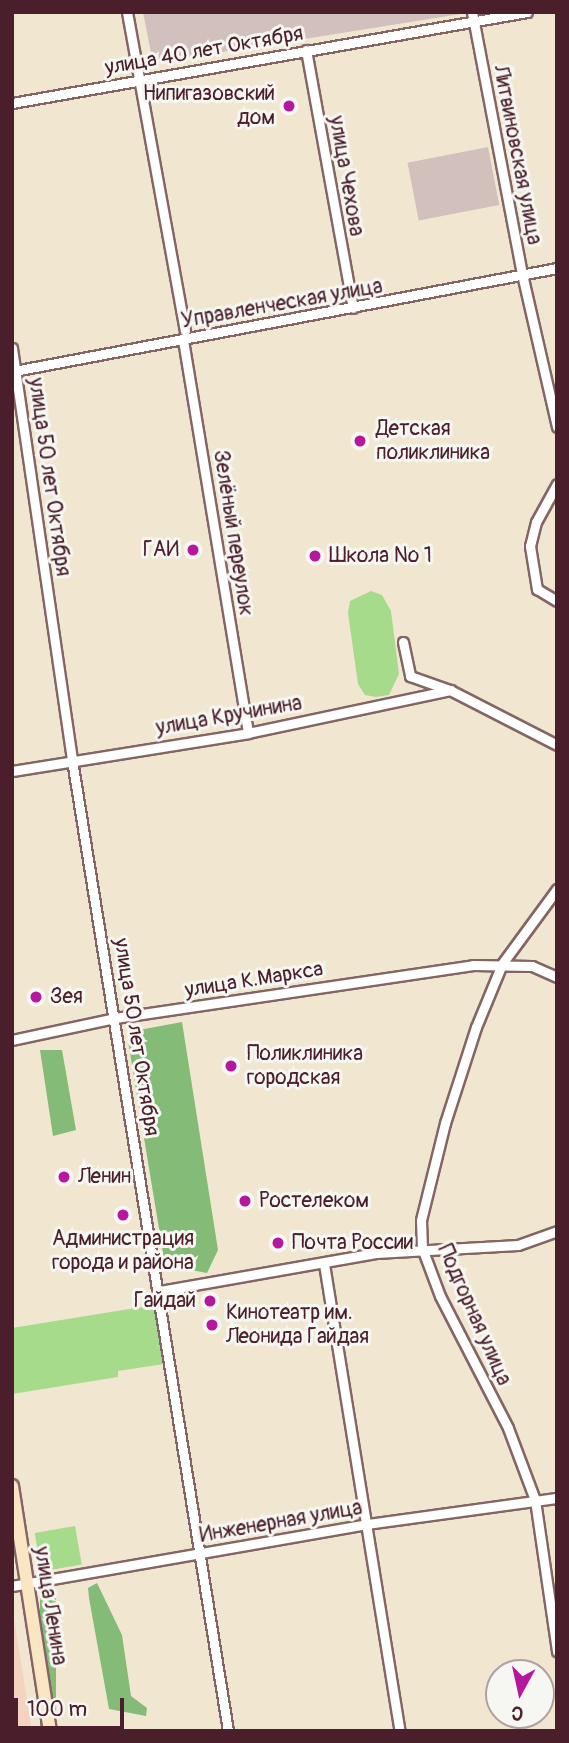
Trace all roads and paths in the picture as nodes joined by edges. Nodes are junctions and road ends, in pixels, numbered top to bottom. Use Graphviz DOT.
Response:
graph roads {
  1 [pos="127,12"];
  2 [pos="527,12"];
  3 [pos="473,17"];
  4 [pos="306,50"];
  5 [pos="138,80"];
  6 [pos="12,103"];
  7 [pos="557,268"];
  8 [pos="522,274"];
  9 [pos="353,308"];
  10 [pos="184,335"];
  11 [pos="12,348"];
  12 [pos="14,371"];
  13 [pos="557,427"];
  14 [pos="557,484"];
  15 [pos="557,601"];
  16 [pos="404,642"];
  17 [pos="450,690"];
  18 [pos="248,733"];
  19 [pos="557,745"];
  20 [pos="72,760"];
  21 [pos="12,771"];
  22 [pos="557,889"];
  23 [pos="502,964"];
  24 [pos="557,978"];
  25 [pos="115,1018"];
  26 [pos="12,1040"];
  27 [pos="557,1231"];
  28 [pos="422,1248"];
  29 [pos="324,1264"];
  30 [pos="160,1291"];
  31 [pos="12,1486"];
  32 [pos="557,1499"];
  33 [pos="535,1500"];
  34 [pos="368,1524"];
  35 [pos="199,1554"];
  36 [pos="26,1585"];
  37 [pos="12,1586"];
  38 [pos="557,1651"];
  39 [pos="50,1731"];
  40 [pos="228,1731"];
  41 [pos="400,1731"];
  1 -- 5 [label="street, Зелёный переулок"];
  2 -- 3 [label="street, улица 40 лет Октября"];
  3 -- 4 [label="street, улица 40 лет Октября"];
  3 -- 8 [label="street, Литвиновская улица"];
  4 -- 5 [label="street, улица 40 лет Октября"];
  4 -- 9 [label="street, улица Чехова"];
  5 -- 6 [label="street, улица 40 лет Октября"];
  5 -- 10 [label="street, Зелёный переулок"];
  7 -- 8 [label="street, Управленческая улица"];
  8 -- 9 [label="street, Управленческая улица"];
  8 -- 13 [label="street, Литвиновская улица"];
  9 -- 10 [label="street, Управленческая улица"];
  10 -- 12 [label="street, Управленческая улица"];
  10 -- 18 [label="street, Зелёный переулок"];
  11 -- 12 [label="street, улица 50 лет Октября"];
  12 -- 20 [label="street, улица 50 лет Октября"];
  14 -- 15 [label="street"];
  16 -- 17 [label="street"];
  17 -- 18 [label="street, улица Кручинина"];
  17 -- 19 [label="street"];
  18 -- 20 [label="street, улица Кручинина"];
  20 -- 21 [label="street, улица Кручинина"];
  20 -- 25 [label="street, улица 50 лет Октября"];
  22 -- 23 [label="street, Подгорная улица"];
  23 -- 24 [label="street, улица К.Маркса"];
  23 -- 25 [label="street, улица К.Маркса"];
  23 -- 28 [label="street, Подгорная улица"];
  25 -- 26 [label="street, улица К.Маркса"];
  25 -- 30 [label="street, улица 50 лет Октября"];
  27 -- 28 [label="street"];
  28 -- 29 [label="street"];
  28 -- 33 [label="street, Подгорная улица"];
  29 -- 30 [label="street"];
  29 -- 34 [label="street"];
  30 -- 35 [label="street, улица 50 лет Октября"];
  31 -- 36 [label="main road, улица Ленина"];
  32 -- 33 [label="street, Инженерная улица"];
  33 -- 34 [label="street, Инженерная улица"];
  33 -- 38 [label="street, Подгорная улица"];
  34 -- 35 [label="street, Инженерная улица"];
  34 -- 41 [label="street"];
  35 -- 36 [label="street, Инженерная улица"];
  35 -- 40 [label="street, улица 50 лет Октября"];
  36 -- 37 [label="street, Инженерная улица"];
  36 -- 39 [label="main road, улица Ленина"];
}
